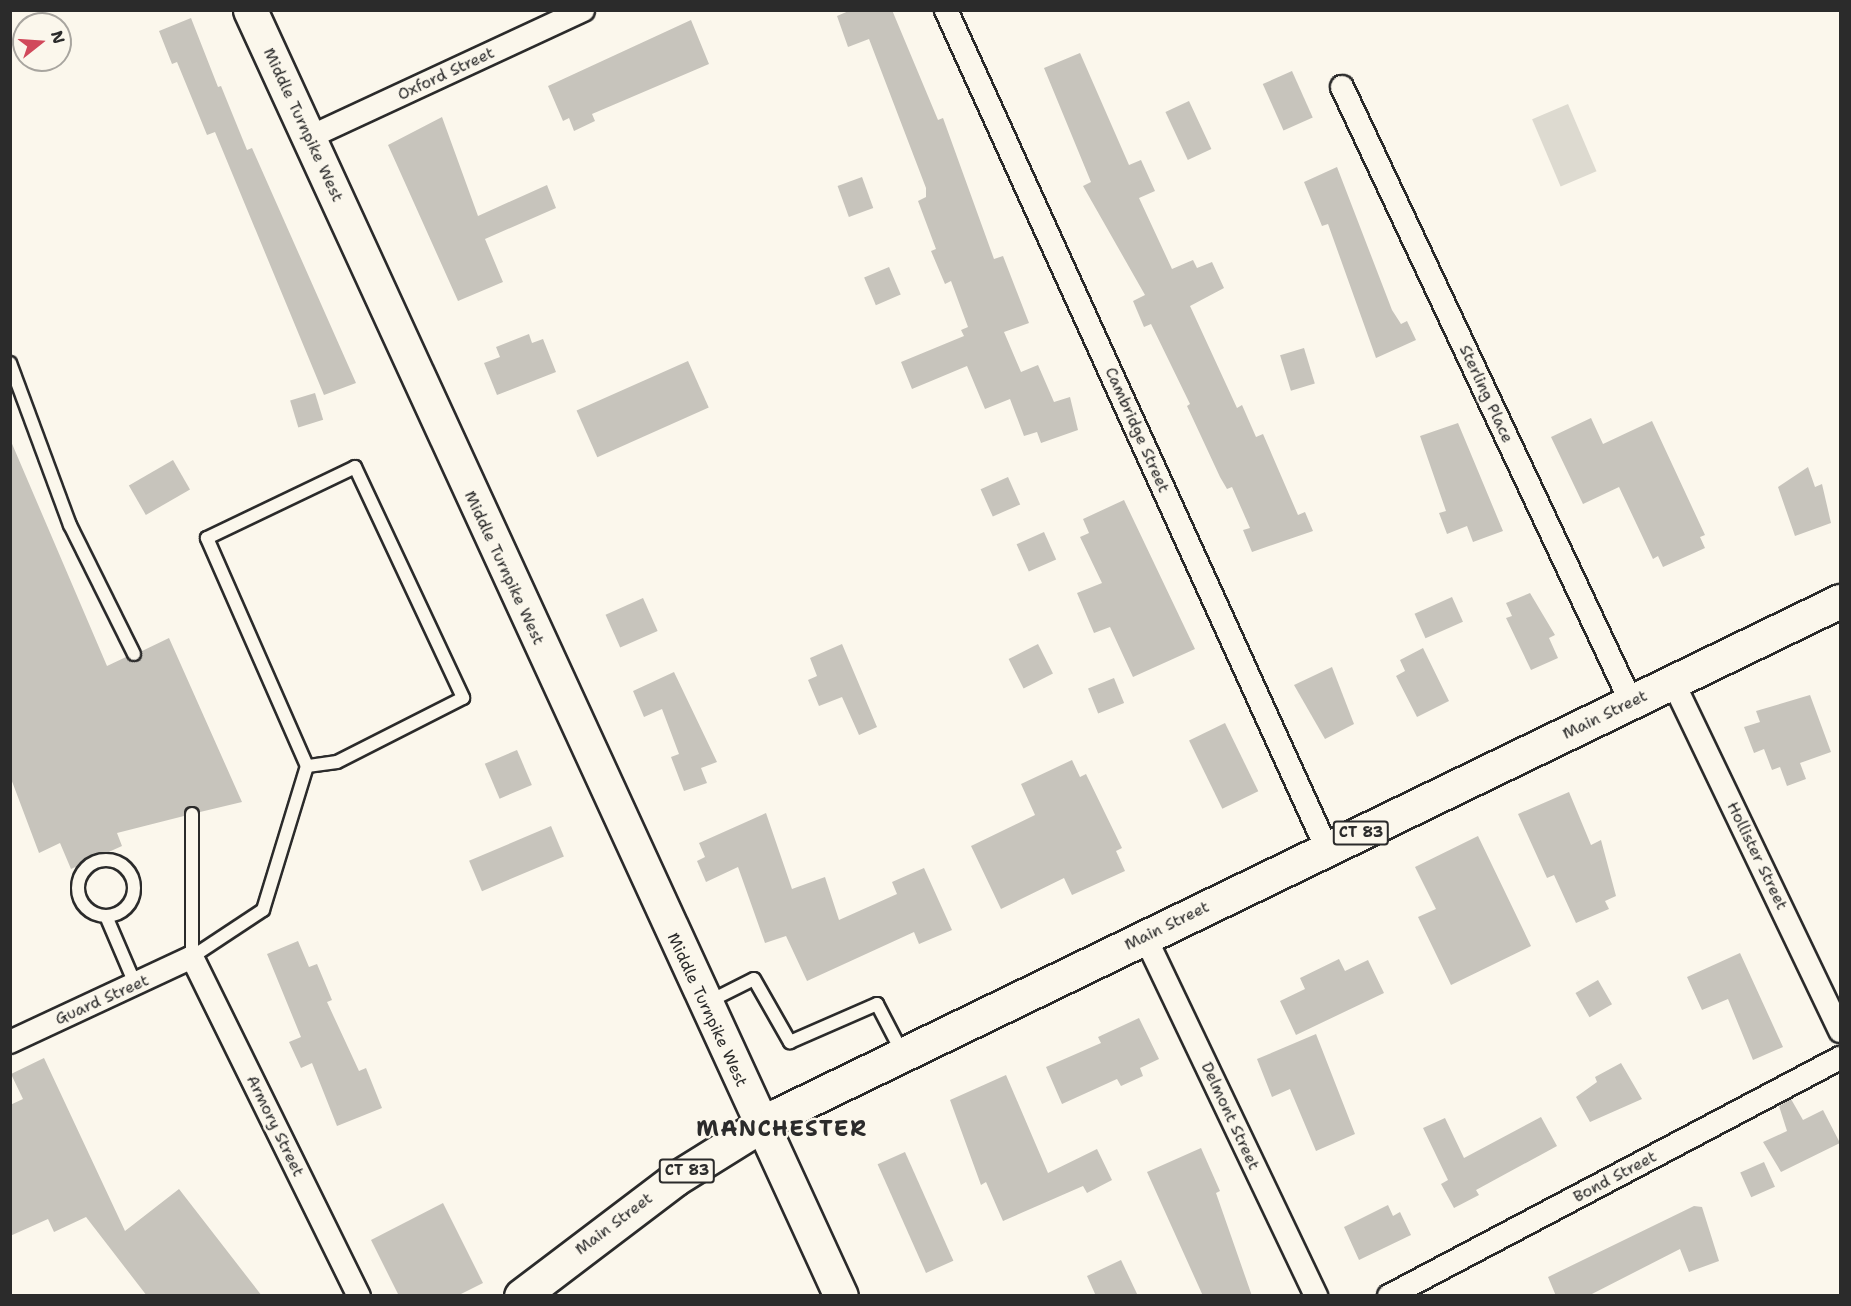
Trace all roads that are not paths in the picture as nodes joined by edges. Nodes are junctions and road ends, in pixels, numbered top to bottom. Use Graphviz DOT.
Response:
graph roads {
  1 [pos="250,10"];
  2 [pos="583,10"];
  3 [pos="946,10"];
  4 [pos="1342,87"];
  5 [pos="309,137"];
  6 [pos="10,363"];
  7 [pos="1840,601"];
  8 [pos="134,654"];
  9 [pos="1673,682"];
  10 [pos="1631,702"];
  11 [pos="307,766"];
  12 [pos="192,814"];
  13 [pos="1327,849"];
  14 [pos="106,916"];
  15 [pos="1146,937"];
  16 [pos="192,957"];
  17 [pos="136,986"];
  18 [pos="704,1004"];
  19 [pos="1840,1031"];
  20 [pos="10,1041"];
  21 [pos="903,1054"];
  22 [pos="1840,1058"];
  23 [pos="762,1124"];
  24 [pos="359,1296"];
  25 [pos="521,1296"];
  26 [pos="841,1296"];
  27 [pos="1316,1296"];
  28 [pos="1389,1296"];
  1 -- 5 [label="main road, Middle Turnpike West"];
  2 -- 5 [label="street, Oxford Street"];
  3 -- 13 [label="street, Cambridge Street"];
  4 -- 10 [label="street, Sterling Place"];
  5 -- 18 [label="main road, Middle Turnpike West"];
  6 -- 8 [label="lane"];
  7 -- 9 [label="main road, Main Street / CT 83"];
  9 -- 10 [label="main road, Main Street / CT 83"];
  9 -- 19 [label="street, Hollister Street"];
  10 -- 13 [label="main road, Main Street / CT 83"];
  11 -- 11 [label="lane"];
  11 -- 16 [label="lane"];
  12 -- 16 [label="lane"];
  13 -- 15 [label="main road, Main Street / CT 83"];
  14 -- 14 [label="lane"];
  14 -- 17 [label="lane"];
  15 -- 21 [label="main road, Main Street / CT 83"];
  15 -- 27 [label="street, Delmont Street"];
  16 -- 17 [label="street, Guard Street"];
  16 -- 24 [label="street, Armory Street"];
  17 -- 20 [label="street, Guard Street"];
  18 -- 21 [label="lane"];
  18 -- 23 [label="main road, Middle Turnpike West"];
  21 -- 23 [label="main road, Main Street / CT 83"];
  22 -- 28 [label="street, Bond Street"];
  23 -- 25 [label="main road, Main Street / CT 83"];
  23 -- 26 [label="main road, Middle Turnpike West"];
}
